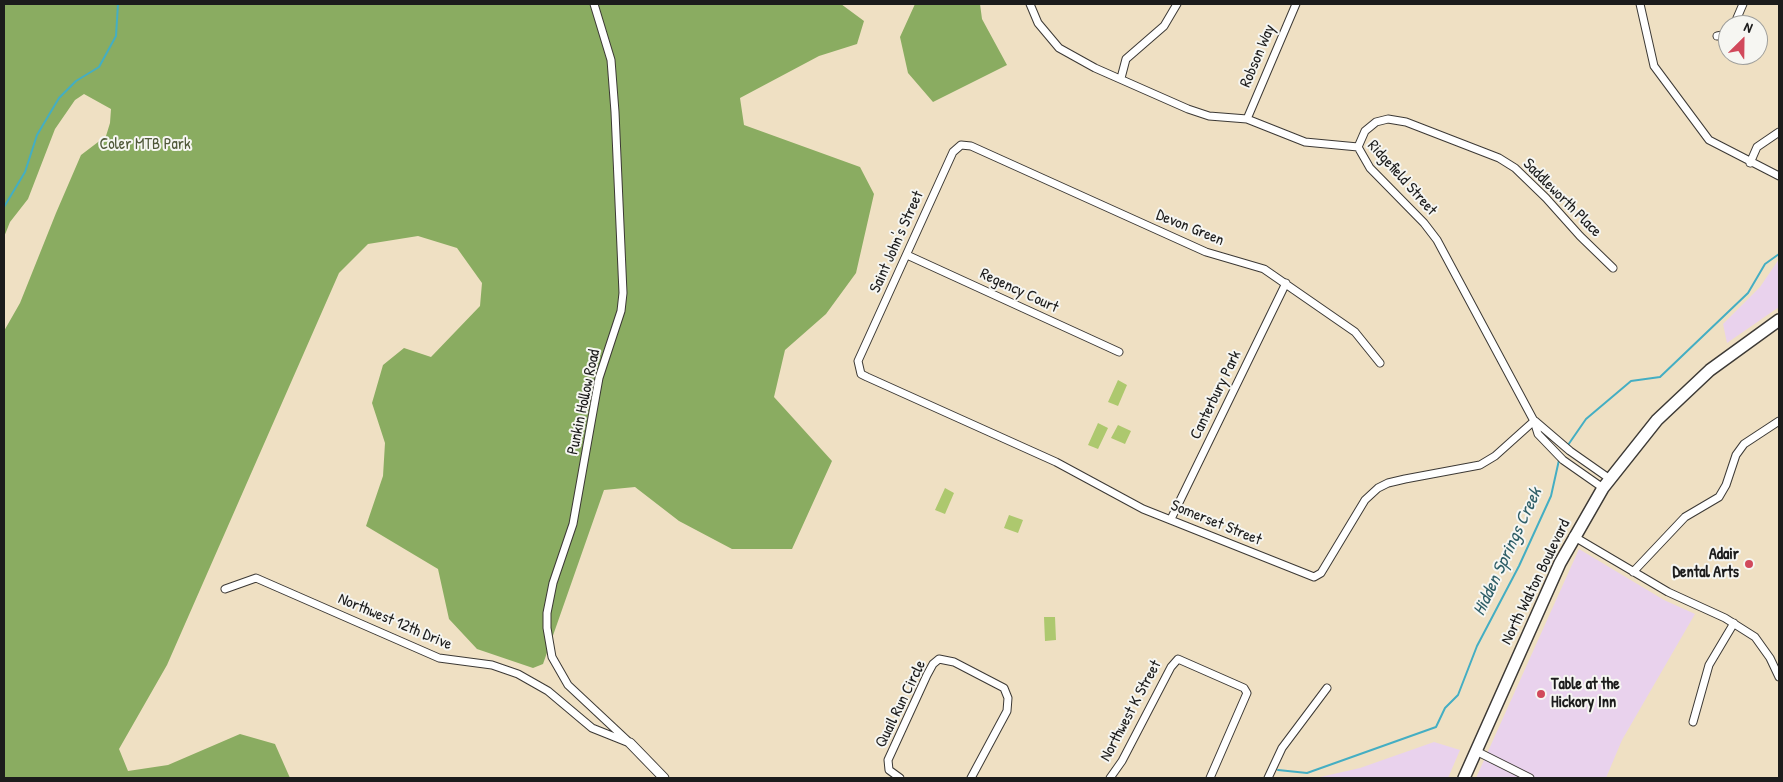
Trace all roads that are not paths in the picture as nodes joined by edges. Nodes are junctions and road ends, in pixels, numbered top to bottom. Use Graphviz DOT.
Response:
graph roads {
  1 [pos="594,4"];
  2 [pos="1030,4"];
  3 [pos="1177,4"];
  4 [pos="1296,4"];
  5 [pos="1640,4"];
  6 [pos="1121,78"];
  7 [pos="1247,119"];
  8 [pos="1779,132"];
  9 [pos="971,146"];
  10 [pos="1358,147"];
  11 [pos="1750,163"];
  12 [pos="1779,176"];
  13 [pos="907,255"];
  14 [pos="1613,268"];
  15 [pos="1286,284"];
  16 [pos="1779,320"];
  17 [pos="1119,352"];
  18 [pos="858,361"];
  19 [pos="1380,362"];
  20 [pos="1534,421"];
  21 [pos="1779,422"];
  22 [pos="1607,483"];
  23 [pos="1171,519"];
  24 [pos="1573,536"];
  25 [pos="1633,572"];
  26 [pos="225,589"];
  27 [pos="1734,623"];
  28 [pos="1779,677"];
  29 [pos="1327,688"];
  30 [pos="1693,722"];
  31 [pos="630,743"];
  32 [pos="1476,751"];
  33 [pos="664,778"];
  34 [pos="900,778"];
  35 [pos="971,778"];
  36 [pos="1110,778"];
  37 [pos="1210,778"];
  38 [pos="1268,778"];
  39 [pos="1464,778"];
  40 [pos="1530,778"];
  1 -- 31 [label="street, Punkin Hollow Road"];
  2 -- 6 [label="street, Ridgefield Street"];
  3 -- 6 [label="street"];
  4 -- 7 [label="street, Robson Way"];
  5 -- 11 [label="street"];
  6 -- 7 [label="street, Ridgefield Street"];
  7 -- 10 [label="street, Ridgefield Street"];
  8 -- 11 [label="street"];
  9 -- 13 [label="street, Saint John's Street"];
  9 -- 15 [label="street, Devon Green"];
  10 -- 14 [label="street, Saddleworth Place"];
  10 -- 20 [label="street, Ridgefield Street"];
  11 -- 12 [label="street"];
  13 -- 17 [label="street, Regency Court"];
  13 -- 18 [label="street, Saint John's Street"];
  15 -- 19 [label="street, Devon Green"];
  15 -- 23 [label="street, Canterbury Park"];
  16 -- 22 [label="main road, North Walton Boulevard"];
  18 -- 23 [label="street, Somerset Street"];
  20 -- 22 [label="street, Ridgefield Street"];
  20 -- 22 [label="street, Ridgefield Street"];
  20 -- 23 [label="street, Somerset Street"];
  21 -- 25 [label="street"];
  22 -- 24 [label="main road, North Walton Boulevard"];
  24 -- 25 [label="street"];
  24 -- 32 [label="main road, North Walton Boulevard"];
  25 -- 27 [label="street"];
  26 -- 31 [label="street, Northwest 12th Drive"];
  27 -- 28 [label="street"];
  27 -- 30 [label="street"];
  29 -- 38 [label="street"];
  31 -- 33 [label="street"];
  32 -- 39 [label="main road, North Walton Boulevard"];
  32 -- 40 [label="street"];
  34 -- 35 [label="street, Quail Run Circle"];
  36 -- 37 [label="street, Northwest K Street"];
}
